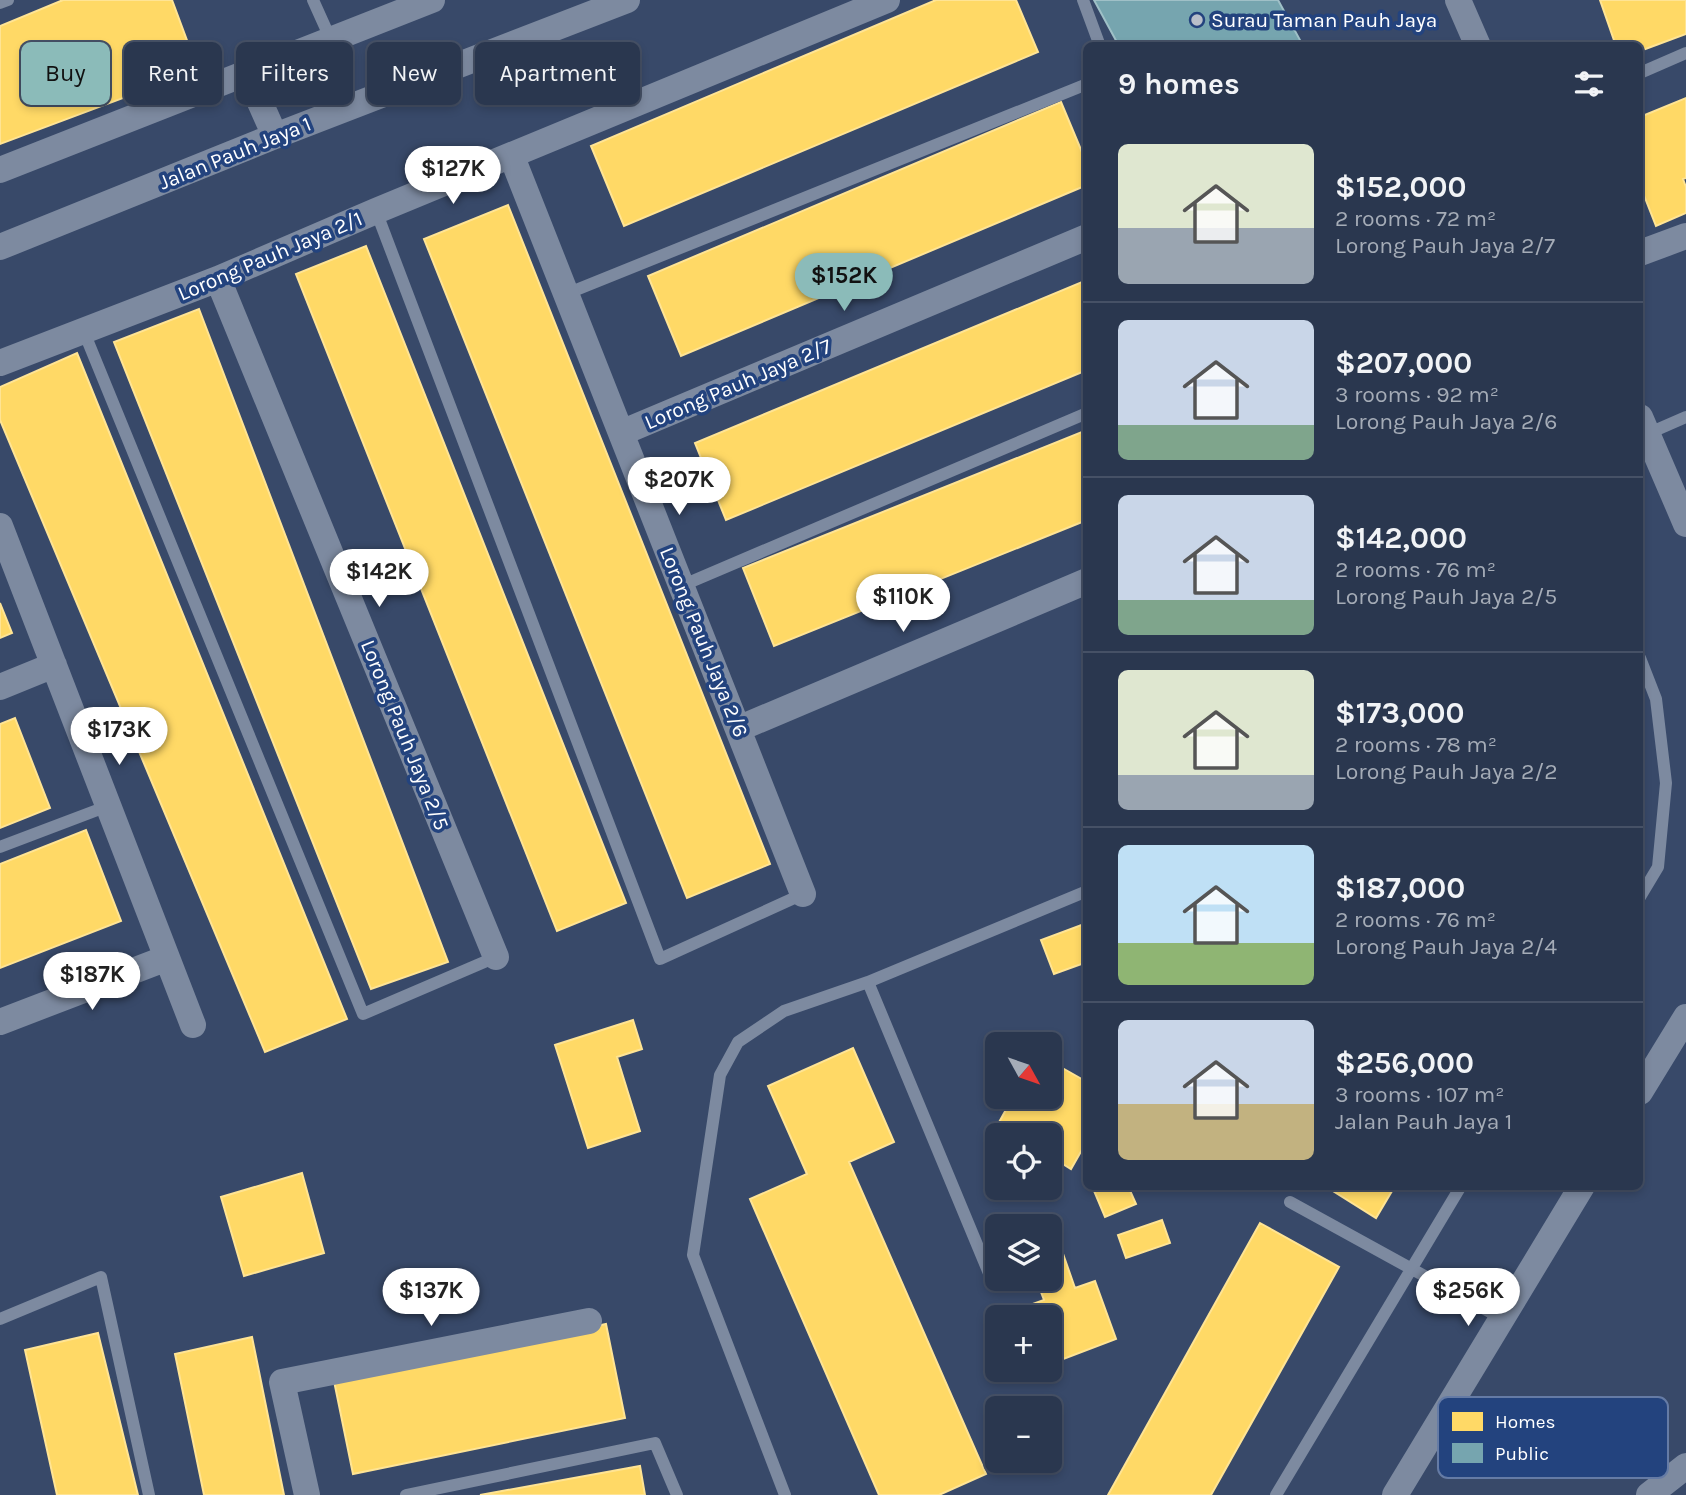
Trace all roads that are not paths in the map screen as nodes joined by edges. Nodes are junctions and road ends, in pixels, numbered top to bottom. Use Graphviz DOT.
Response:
graph roads {
  1 [pos="8,0"];
  2 [pos="313,0"];
  3 [pos="432,0"];
  4 [pos="627,0"];
  5 [pos="887,0"];
  6 [pos="1083,0"];
  7 [pos="1458,0"];
  8 [pos="0,3"];
  9 [pos="331,40"];
  10 [pos="326,42"];
  11 [pos="1099,42"];
  12 [pos="1476,42"];
  13 [pos="1686,53"];
  14 [pos="1643,72"];
  15 [pos="236,77"];
  16 [pos="1083,86"];
  17 [pos="261,105"];
  18 [pos="275,136"];
  19 [pos="512,157"];
  20 [pos="0,170"];
  21 [pos="376,211"];
  22 [pos="1686,236"];
  23 [pos="1083,239"];
  24 [pos="0,247"];
  25 [pos="1643,252"];
  26 [pos="218,279"];
  27 [pos="566,294"];
  28 [pos="84,332"];
  29 [pos="0,363"];
  30 [pos="1083,415"];
  31 [pos="1686,417"];
  32 [pos="1643,426"];
  33 [pos="621,433"];
  34 [pos="1686,524"];
  35 [pos="0,526"];
  36 [pos="1083,583"];
  37 [pos="681,586"];
  38 [pos="54,666"];
  39 [pos="1643,666"];
  40 [pos="0,687"];
  41 [pos="738,729"];
  42 [pos="108,806"];
  43 [pos="0,847"];
  44 [pos="1643,892"];
  45 [pos="1083,893"];
  46 [pos="803,894"];
  47 [pos="496,957"];
  48 [pos="167,958"];
  49 [pos="868,982"];
  50 [pos="1686,1017"];
  51 [pos="0,1022"];
  52 [pos="193,1025"];
  53 [pos="1643,1087"];
  54 [pos="1459,1190"];
  55 [pos="1580,1190"];
  56 [pos="1290,1202"];
  57 [pos="985,1264"];
  58 [pos="1412,1267"];
  59 [pos="1502,1318"];
  60 [pos="0,1319"];
  61 [pos="589,1321"];
  62 [pos="1454,1397"];
  63 [pos="1438,1424"];
  64 [pos="1686,1466"];
  65 [pos="149,1495"];
  66 [pos="307,1495"];
  67 [pos="406,1495"];
  68 [pos="677,1495"];
  69 [pos="785,1495"];
  70 [pos="1276,1495"];
  71 [pos="1395,1495"];
  72 [pos="1649,1495"];
  1 -- 8 [label="lane"];
  2 -- 9 [label="lane"];
  3 -- 9 [label="street"];
  4 -- 18 [label="street, Jalan Pauh Jaya 1"];
  5 -- 19 [label="street, Lorong Pauh Jaya 2/1"];
  6 -- 11 [label="lane"];
  7 -- 12 [label="street"];
  9 -- 10 [label="street"];
  13 -- 14 [label="lane"];
  15 -- 20 [label="street"];
  16 -- 27 [label="lane"];
  17 -- 18 [label="street"];
  18 -- 24 [label="street, Jalan Pauh Jaya 1"];
  19 -- 21 [label="street, Lorong Pauh Jaya 2/1"];
  19 -- 27 [label="street, Lorong Pauh Jaya 2/6"];
  21 -- 26 [label="street, Lorong Pauh Jaya 2/1"];
  21 -- 46 [label="lane"];
  22 -- 25 [label="street"];
  23 -- 33 [label="street, Lorong Pauh Jaya 2/7"];
  26 -- 28 [label="street, Lorong Pauh Jaya 2/1"];
  26 -- 47 [label="street, Lorong Pauh Jaya 2/5"];
  27 -- 33 [label="street, Lorong Pauh Jaya 2/6"];
  28 -- 29 [label="street, Lorong Pauh Jaya 2/1"];
  28 -- 47 [label="lane"];
  30 -- 37 [label="lane"];
  31 -- 32 [label="lane"];
  32 -- 34 [label="street"];
  33 -- 37 [label="street, Lorong Pauh Jaya 2/6"];
  35 -- 38 [label="street"];
  36 -- 41 [label="street"];
  37 -- 41 [label="street, Lorong Pauh Jaya 2/6"];
  38 -- 40 [label="street"];
  38 -- 42 [label="street"];
  39 -- 44 [label="lane"];
  41 -- 46 [label="street, Lorong Pauh Jaya 2/6"];
  42 -- 43 [label="lane"];
  42 -- 48 [label="street"];
  45 -- 49 [label="lane"];
  48 -- 51 [label="street"];
  48 -- 52 [label="street"];
  49 -- 57 [label="lane"];
  49 -- 69 [label="lane"];
  50 -- 53 [label="street"];
  54 -- 58 [label="lane"];
  55 -- 59 [label="street"];
  56 -- 58 [label="lane"];
  58 -- 59 [label="lane"];
  58 -- 70 [label="lane"];
  59 -- 62 [label="street"];
  60 -- 65 [label="lane"];
  61 -- 66 [label="street"];
  63 -- 71 [label="street"];
  64 -- 72 [label="street"];
  67 -- 68 [label="lane"];
}
